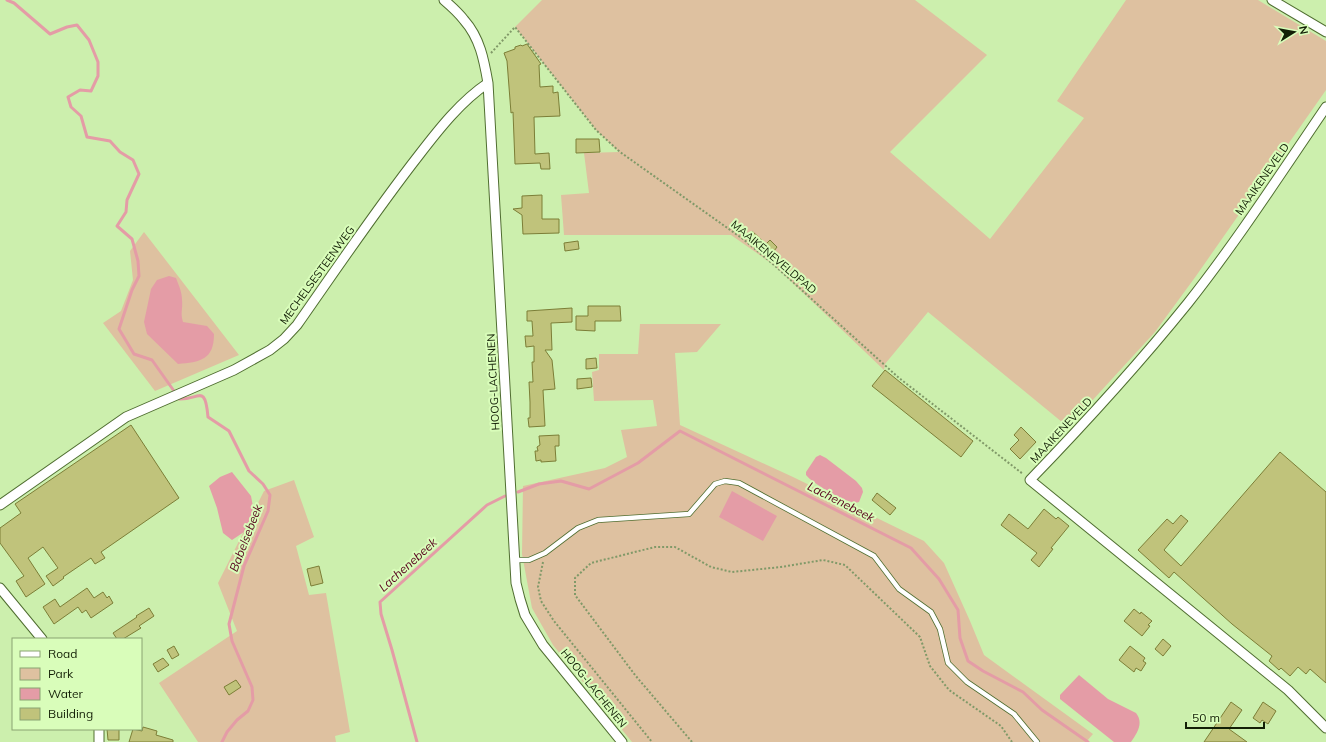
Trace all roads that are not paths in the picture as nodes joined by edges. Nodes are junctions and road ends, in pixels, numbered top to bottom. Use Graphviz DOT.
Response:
graph roads {
  1 [pos="444,0"];
  2 [pos="1272,0"];
  3 [pos="1326,32"];
  4 [pos="488,83"];
  5 [pos="1326,107"];
  6 [pos="0,505"];
  7 [pos="514,560"];
  8 [pos="0,588"];
  9 [pos="41,638"];
  10 [pos="1326,728"];
  11 [pos="98,730"];
  12 [pos="99,742"];
  13 [pos="622,742"];
  14 [pos="1037,742"];
  1 -- 4 [label="street, HOOG-LACHENEN"];
  2 -- 3 [label="street"];
  4 -- 6 [label="street, MECHELSESTEENWEG"];
  4 -- 7 [label="street, HOOG-LACHENEN"];
  5 -- 10 [label="street, MAAIKENEVELD"];
  7 -- 13 [label="street, HOOG-LACHENEN"];
  7 -- 14 [label="lane"];
  8 -- 9 [label="street"];
  11 -- 12 [label="street"];
}
